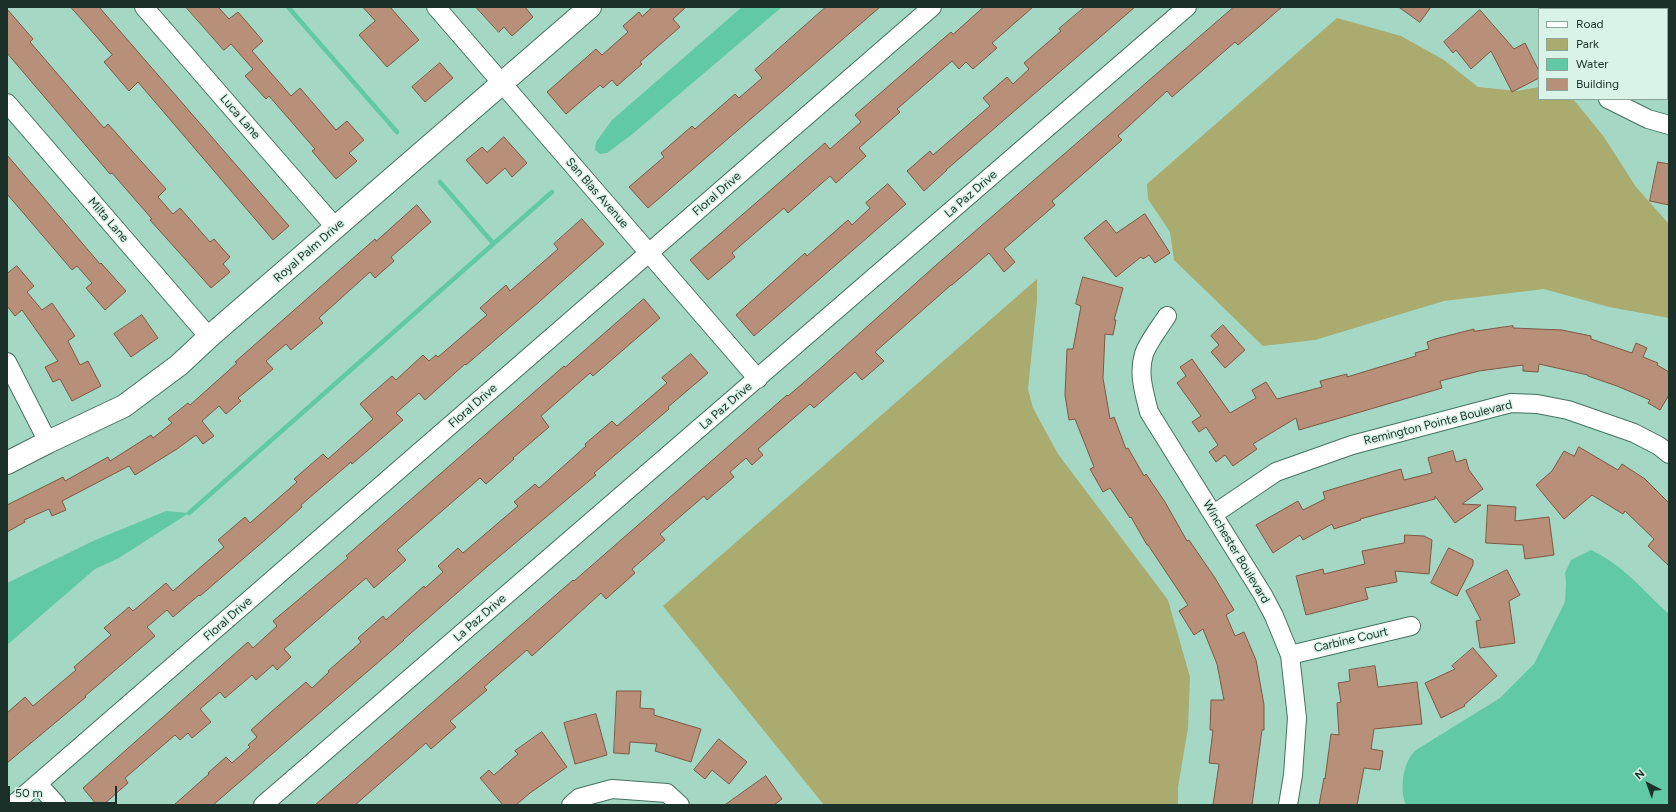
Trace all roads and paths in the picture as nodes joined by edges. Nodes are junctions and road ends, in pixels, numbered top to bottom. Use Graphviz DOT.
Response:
graph roads {
  1 [pos="144,7"];
  2 [pos="436,7"];
  3 [pos="590,7"];
  4 [pos="932,7"];
  5 [pos="1187,7"];
  6 [pos="502,84"];
  7 [pos="1610,100"];
  8 [pos="7,103"];
  9 [pos="1669,125"];
  10 [pos="336,228"];
  11 [pos="649,254"];
  12 [pos="1167,316"];
  13 [pos="209,337"];
  14 [pos="7,362"];
  15 [pos="758,379"];
  16 [pos="48,442"];
  17 [pos="1669,454"];
  18 [pos="7,463"];
  19 [pos="1214,514"];
  20 [pos="1411,626"];
  21 [pos="1290,654"];
  22 [pos="38,784"];
  23 [pos="13,805"];
  24 [pos="56,805"];
  25 [pos="264,805"];
  26 [pos="571,805"];
  27 [pos="680,805"];
  28 [pos="1288,805"];
  1 -- 10 [label="street, Luca Lane"];
  2 -- 6 [label="street, San Blas Avenue"];
  3 -- 6 [label="street, Royal Palm Drive"];
  4 -- 11 [label="street, Floral Drive"];
  5 -- 15 [label="street, La Paz Drive"];
  6 -- 10 [label="street, Royal Palm Drive"];
  6 -- 11 [label="street, San Blas Avenue"];
  7 -- 9 [label="street"];
  8 -- 13 [label="street, Milta Lane"];
  10 -- 13 [label="street, Royal Palm Drive"];
  11 -- 15 [label="street, San Blas Avenue"];
  11 -- 22 [label="street, Floral Drive"];
  12 -- 19 [label="street, Winchester Boulevard"];
  13 -- 16 [label="street, Royal Palm Drive"];
  14 -- 16 [label="street"];
  15 -- 25 [label="street, La Paz Drive"];
  16 -- 18 [label="street, Royal Palm Drive"];
  17 -- 19 [label="street, Remington Pointe Boulevard"];
  19 -- 21 [label="street, Winchester Boulevard"];
  20 -- 21 [label="street, Carbine Court"];
  21 -- 28 [label="street, Winchester Boulevard"];
  22 -- 23 [label="street, Floral Drive"];
  22 -- 24 [label="street"];
  26 -- 27 [label="street"];
}
